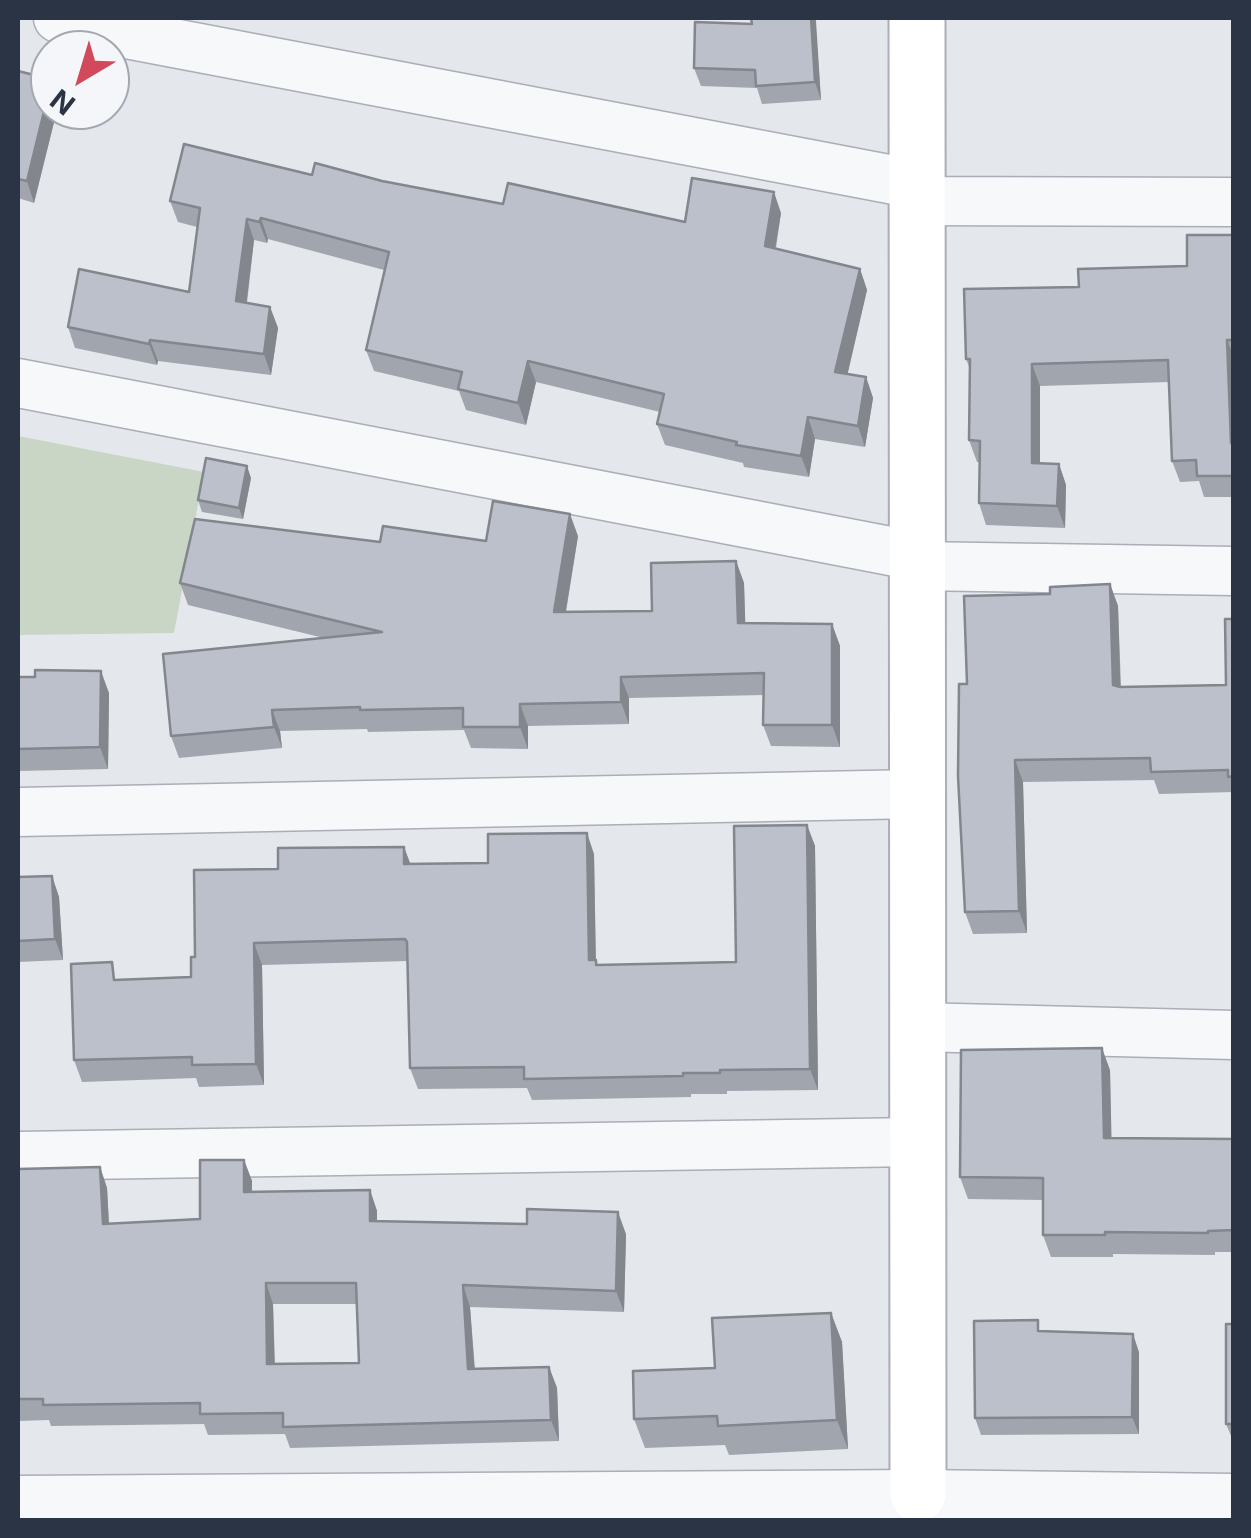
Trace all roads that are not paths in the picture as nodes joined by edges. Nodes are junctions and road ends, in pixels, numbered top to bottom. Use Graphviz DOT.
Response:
graph roads {
  1 [pos="58,18"];
  2 [pos="918,18"];
  3 [pos="915,192"];
  4 [pos="1234,202"];
  5 [pos="18,384"];
  6 [pos="916,561"];
  7 [pos="1234,571"];
  8 [pos="917,794"];
  9 [pos="18,812"];
  10 [pos="917,1027"];
  11 [pos="1234,1035"];
  12 [pos="917,1142"];
  13 [pos="18,1156"];
  14 [pos="918,1494"];
  15 [pos="1234,1498"];
  16 [pos="18,1500"];
  1 -- 3 [label="street"];
  2 -- 3 [label="street"];
  3 -- 4 [label="street"];
  3 -- 6 [label="street"];
  5 -- 6 [label="street"];
  6 -- 7 [label="street"];
  6 -- 8 [label="street"];
  8 -- 9 [label="street"];
  8 -- 10 [label="street"];
  10 -- 11 [label="street"];
  10 -- 12 [label="street"];
  12 -- 13 [label="street"];
  12 -- 14 [label="street"];
  14 -- 15 [label="street"];
  14 -- 16 [label="street"];
}
